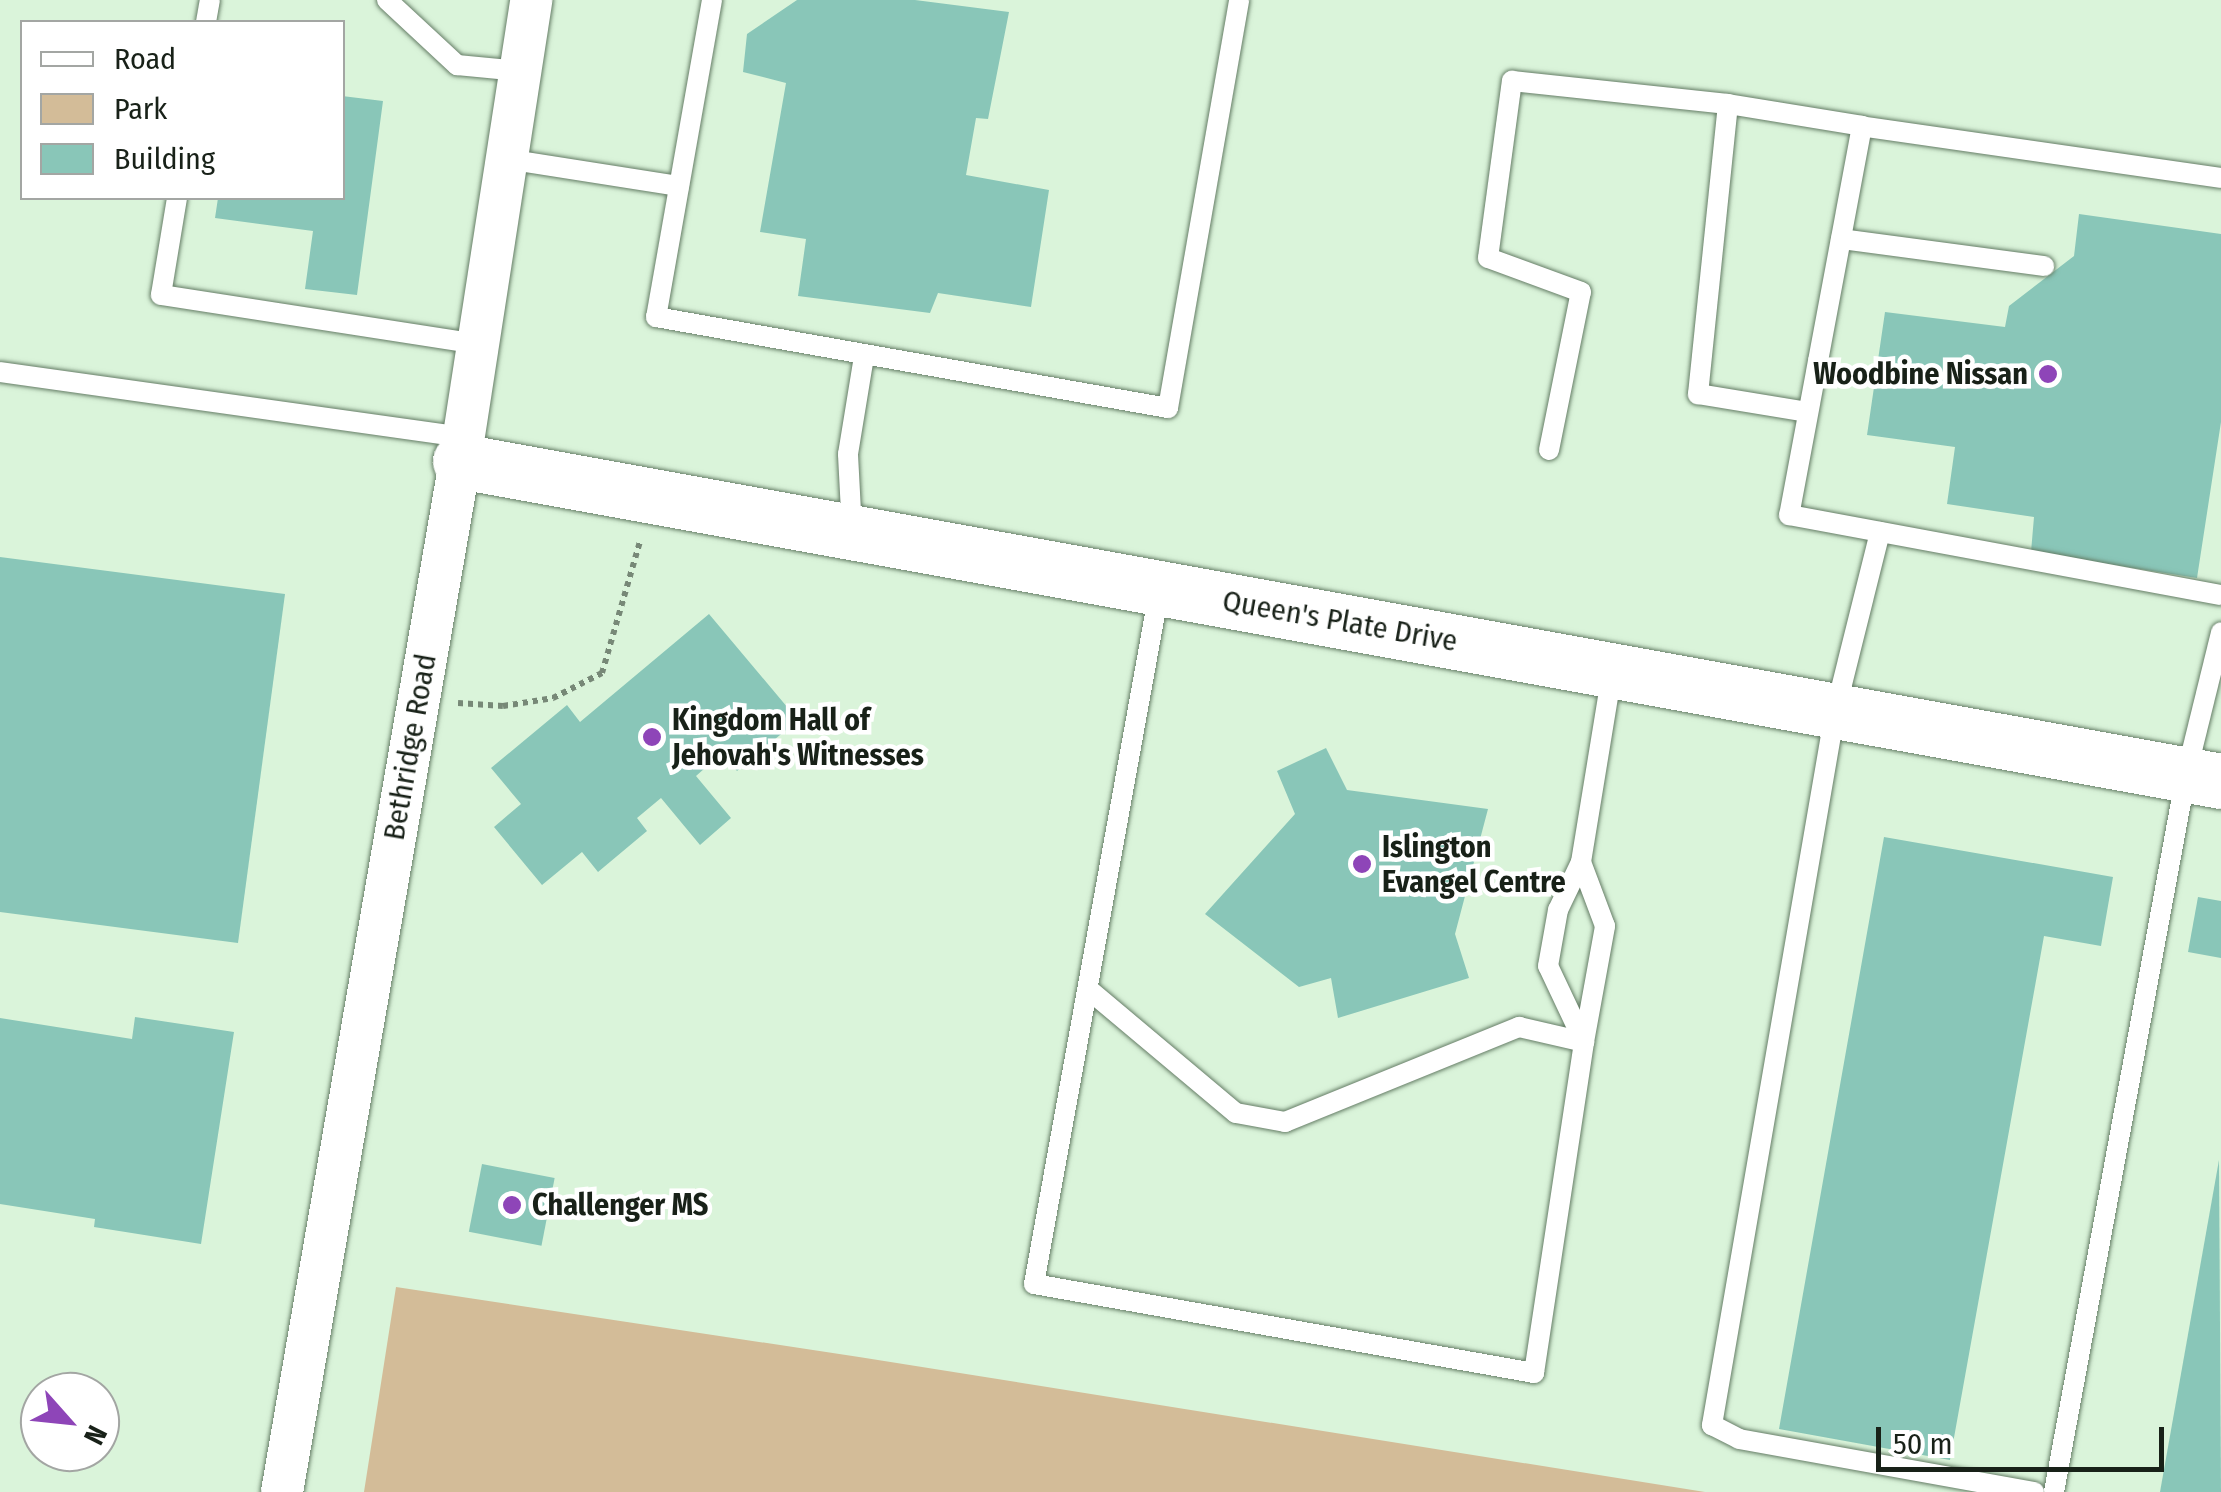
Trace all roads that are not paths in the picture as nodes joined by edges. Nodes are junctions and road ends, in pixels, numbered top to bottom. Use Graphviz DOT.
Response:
graph roads {
  1 [pos="387,0"];
  2 [pos="531,0"];
  3 [pos="712,0"];
  4 [pos="1240,0"];
  5 [pos="520,71"];
  6 [pos="1728,104"];
  7 [pos="1862,126"];
  8 [pos="506,159"];
  9 [pos="2221,178"];
  10 [pos="679,186"];
  11 [pos="177,200"];
  12 [pos="1841,239"];
  13 [pos="2044,266"];
  14 [pos="478,344"];
  15 [pos="864,356"];
  16 [pos="0,372"];
  17 [pos="1808,412"];
  18 [pos="461,449"];
  19 [pos="1549,450"];
  20 [pos="1880,532"];
  21 [pos="852,533"];
  22 [pos="1160,588"];
  23 [pos="2221,594"];
  24 [pos="2221,632"];
  25 [pos="1612,670"];
  26 [pos="1835,712"];
  27 [pos="2204,778"];
  28 [pos="1581,862"];
  29 [pos="1088,989"];
  30 [pos="1584,1042"];
  31 [pos="282,1492"];
  32 [pos="2034,1492"];
  33 [pos="2054,1492"];
  1 -- 5 [label="lane"];
  2 -- 5 [label="street, Bethridge Road"];
  3 -- 10 [label="lane"];
  4 -- 15 [label="lane"];
  5 -- 8 [label="street, Bethridge Road"];
  6 -- 7 [label="lane"];
  6 -- 17 [label="lane"];
  6 -- 19 [label="lane"];
  7 -- 9 [label="lane"];
  7 -- 12 [label="lane"];
  8 -- 10 [label="lane"];
  8 -- 14 [label="street, Bethridge Road"];
  10 -- 15 [label="lane"];
  11 -- 14 [label="lane"];
  12 -- 13 [label="lane"];
  12 -- 17 [label="lane"];
  14 -- 18 [label="street, Bethridge Road"];
  15 -- 21 [label="lane"];
  16 -- 18 [label="lane"];
  17 -- 20 [label="lane"];
  18 -- 21 [label="street, Queen's Plate Drive"];
  18 -- 31 [label="street, Bethridge Road"];
  20 -- 23 [label="lane"];
  20 -- 26 [label="lane"];
  21 -- 22 [label="street, Queen's Plate Drive"];
  22 -- 25 [label="street, Queen's Plate Drive"];
  22 -- 29 [label="lane"];
  24 -- 27 [label="lane"];
  25 -- 26 [label="street, Queen's Plate Drive"];
  25 -- 28 [label="lane"];
  26 -- 27 [label="street, Queen's Plate Drive"];
  26 -- 32 [label="lane"];
  27 -- 33 [label="lane"];
  28 -- 30 [label="lane"];
  28 -- 30 [label="lane"];
  29 -- 30 [label="lane"];
  29 -- 30 [label="lane"];
}
